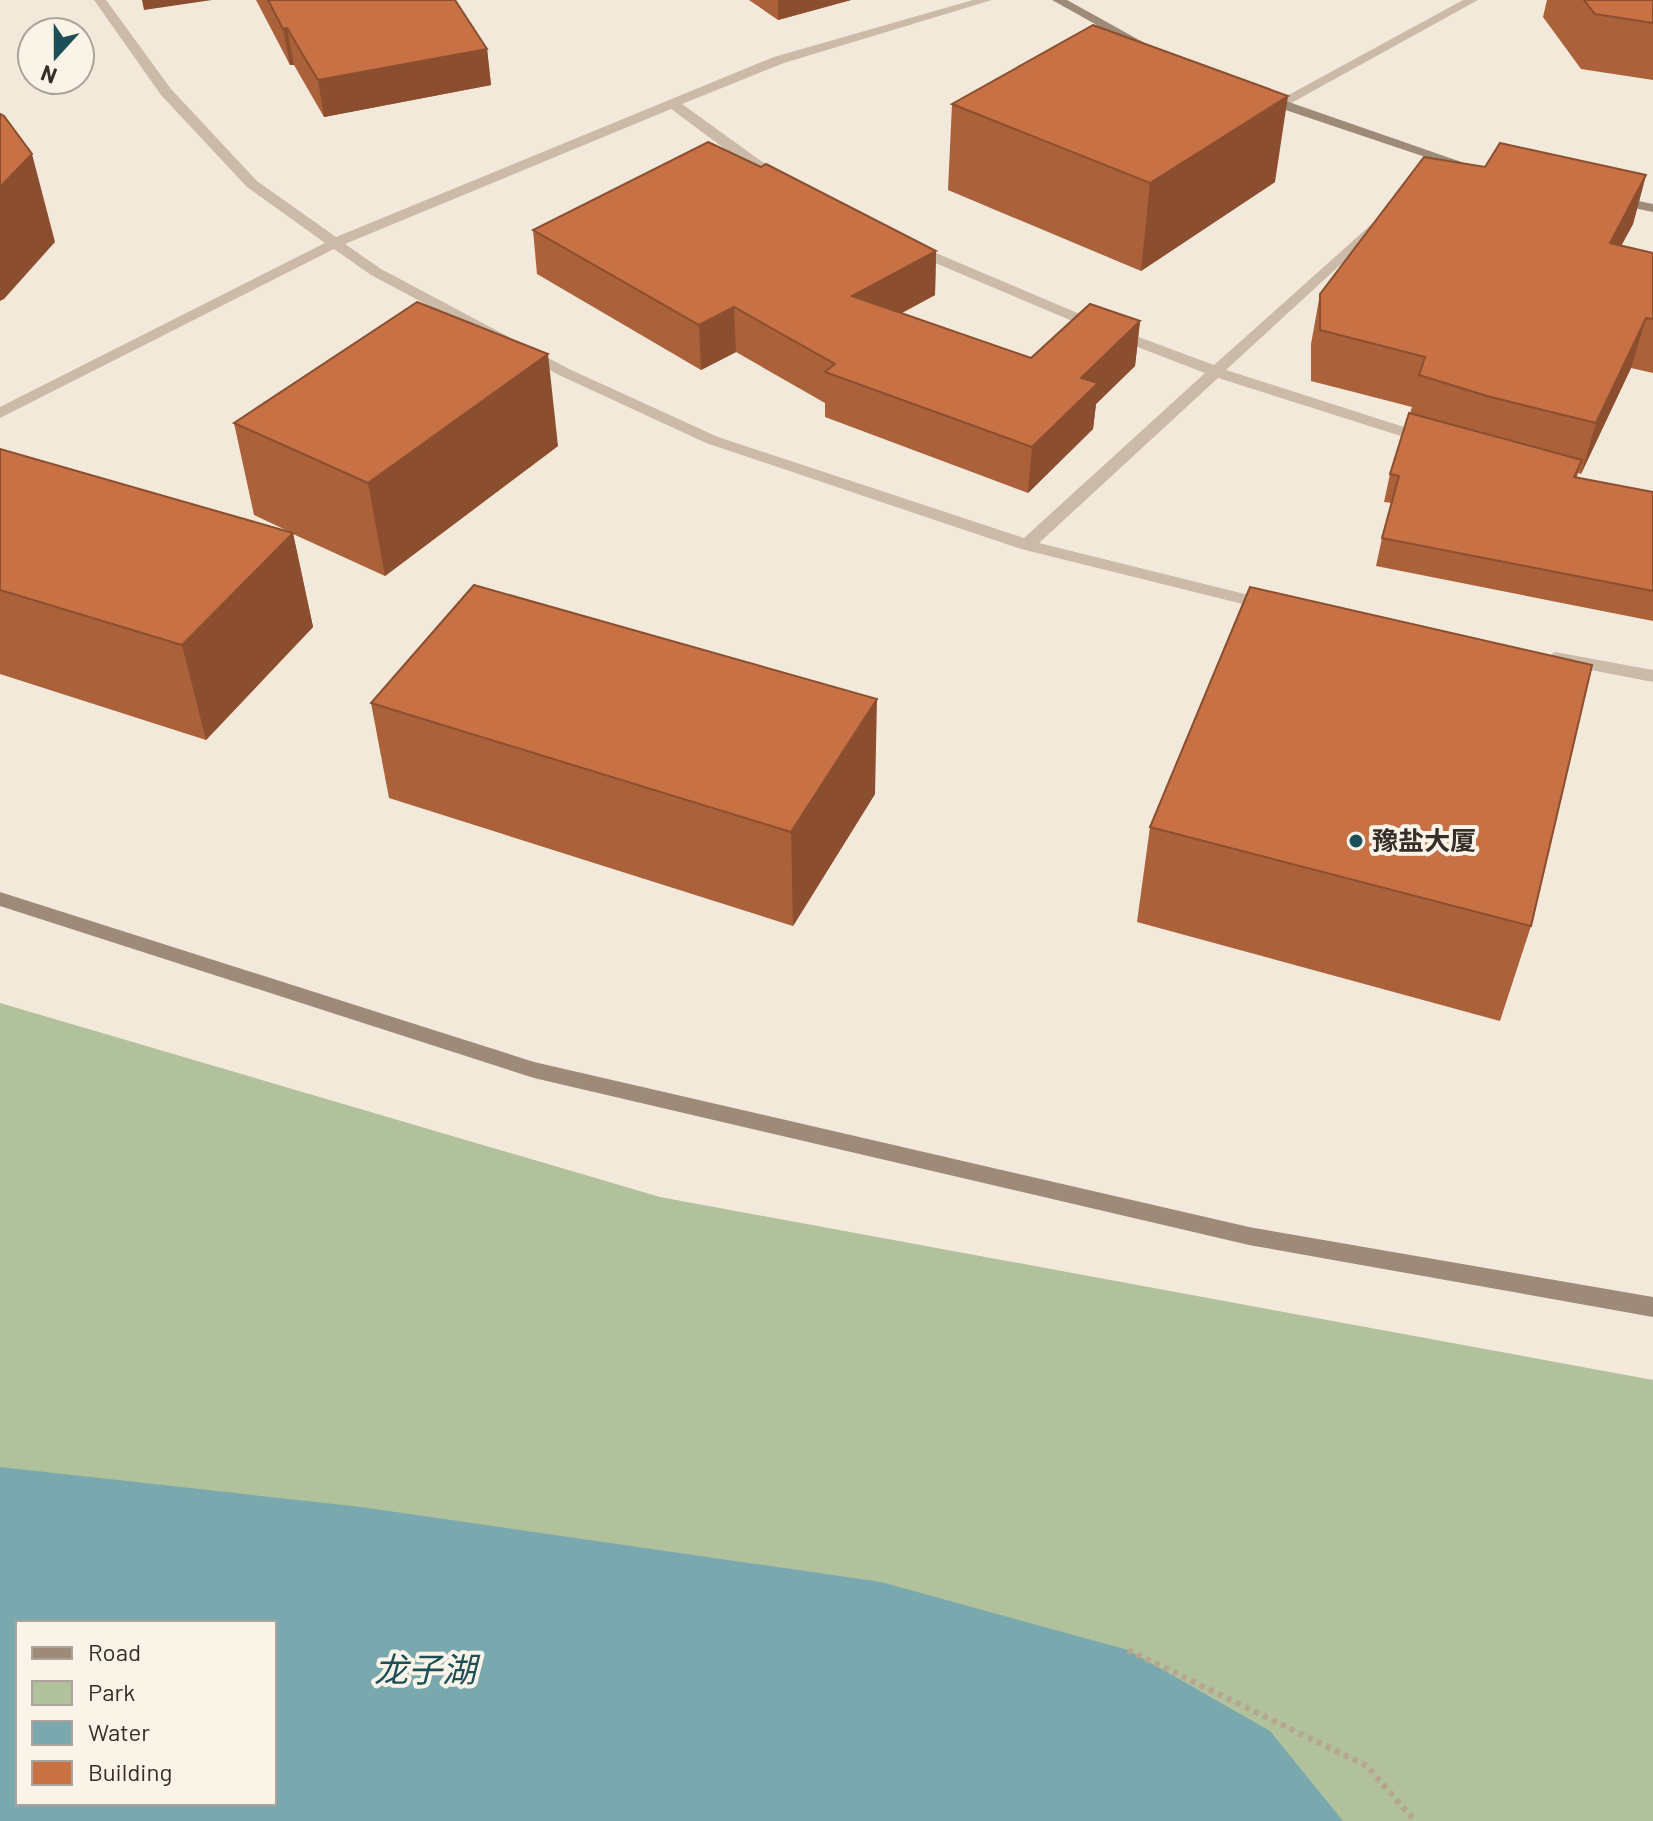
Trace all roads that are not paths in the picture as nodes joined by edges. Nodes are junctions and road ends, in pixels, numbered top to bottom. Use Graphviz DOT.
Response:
graph roads {
  1 [pos="100,0"];
  2 [pos="986,0"];
  3 [pos="1058,0"];
  4 [pos="1472,0"];
  5 [pos="1163,55"];
  6 [pos="1250,92"];
  7 [pos="673,104"];
  8 [pos="1279,104"];
  9 [pos="1474,168"];
  10 [pos="796,186"];
  11 [pos="1604,198"];
  12 [pos="1399,203"];
  13 [pos="1653,208"];
  14 [pos="335,243"];
  15 [pos="902,243"];
  16 [pos="1217,372"];
  17 [pos="0,413"];
  18 [pos="1438,443"];
  19 [pos="1027,545"];
  20 [pos="1285,608"];
  21 [pos="1546,656"];
  22 [pos="1653,676"];
  23 [pos="0,899"];
  24 [pos="1653,1307"];
  1 -- 14 [label="street"];
  2 -- 7 [label="street"];
  3 -- 5 [label="street"];
  4 -- 8 [label="street"];
  6 -- 8 [label="street"];
  7 -- 10 [label="street"];
  7 -- 14 [label="street"];
  8 -- 9 [label="street"];
  11 -- 13 [label="street"];
  12 -- 16 [label="street"];
  14 -- 17 [label="street"];
  14 -- 19 [label="street"];
  15 -- 16 [label="street"];
  16 -- 18 [label="street"];
  16 -- 19 [label="street"];
  19 -- 20 [label="street"];
  21 -- 22 [label="street"];
  23 -- 24 [label="street"];
}
